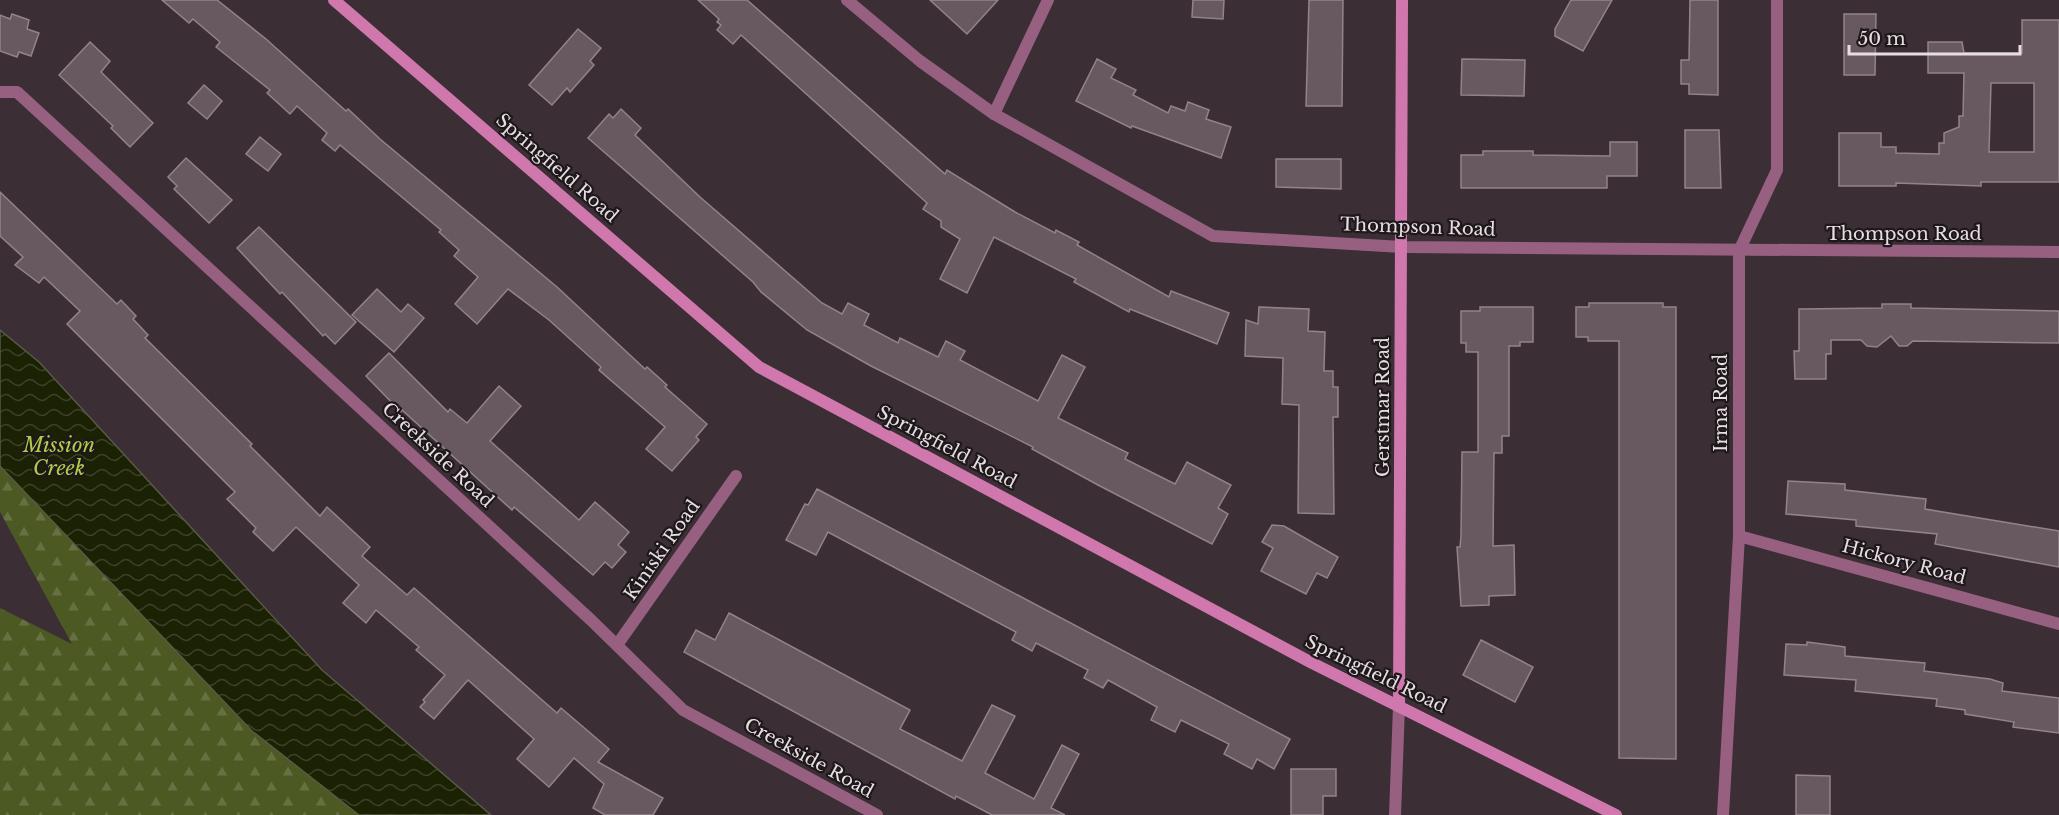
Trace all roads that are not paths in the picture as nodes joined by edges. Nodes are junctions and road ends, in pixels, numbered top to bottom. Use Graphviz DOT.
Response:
graph roads {
  1 [pos="334,0"];
  2 [pos="847,0"];
  3 [pos="1048,0"];
  4 [pos="1402,0"];
  5 [pos="1777,0"];
  6 [pos="0,92"];
  7 [pos="994,114"];
  8 [pos="1402,247"];
  9 [pos="1739,251"];
  10 [pos="2059,252"];
  11 [pos="736,476"];
  12 [pos="1739,536"];
  13 [pos="2059,624"];
  14 [pos="617,645"];
  15 [pos="1399,706"];
  16 [pos="877,815"];
  17 [pos="1395,815"];
  18 [pos="1617,815"];
  19 [pos="1723,815"];
  1 -- 15 [label="main road, Springfield Road"];
  2 -- 7 [label="street, Thompson Road"];
  3 -- 7 [label="street"];
  4 -- 8 [label="main road, Gerstmar Road"];
  5 -- 9 [label="street, Irma Road"];
  6 -- 14 [label="street, Creekside Road"];
  7 -- 8 [label="street, Thompson Road"];
  8 -- 9 [label="street, Thompson Road"];
  8 -- 15 [label="main road, Gerstmar Road"];
  9 -- 10 [label="street, Thompson Road"];
  9 -- 12 [label="street, Irma Road"];
  11 -- 14 [label="street, Kiniski Road"];
  12 -- 13 [label="street, Hickory Road"];
  12 -- 19 [label="street, Irma Road"];
  14 -- 16 [label="street, Creekside Road"];
  15 -- 17 [label="street, Gerstmar Road"];
  15 -- 18 [label="main road, Springfield Road"];
}
